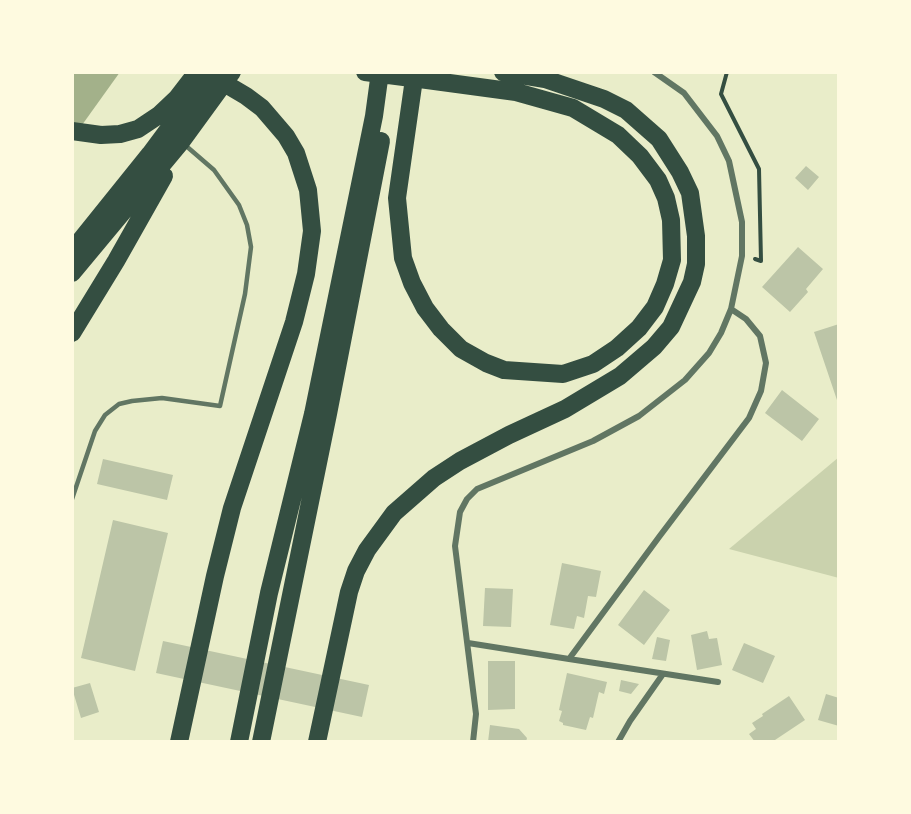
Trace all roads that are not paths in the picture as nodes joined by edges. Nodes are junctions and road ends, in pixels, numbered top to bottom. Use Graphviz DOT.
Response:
graph roads {
  1 [pos="198,72"];
  2 [pos="211,72"];
  3 [pos="232,72"];
  4 [pos="365,72"];
  5 [pos="380,72"];
  6 [pos="393,72"];
  7 [pos="502,72"];
  8 [pos="654,72"];
  9 [pos="421,76"];
  10 [pos="72,131"];
  11 [pos="182,142"];
  12 [pos="72,251"];
  13 [pos="72,273"];
  14 [pos="731,309"];
  15 [pos="72,333"];
  16 [pos="72,499"];
  17 [pos="468,643"];
  18 [pos="569,659"];
  19 [pos="663,674"];
  20 [pos="718,682"];
  21 [pos="179,742"];
  22 [pos="238,742"];
  23 [pos="261,742"];
  24 [pos="317,742"];
  25 [pos="473,742"];
  26 [pos="618,742"];
  1 -- 10 [label="highway"];
  1 -- 21 [label="highway"];
  2 -- 12 [label="highway"];
  3 -- 11 [label="highway"];
  4 -- 9 [label="highway"];
  5 -- 22 [label="highway"];
  6 -- 23 [label="highway"];
  7 -- 24 [label="highway"];
  8 -- 14 [label="street"];
  9 -- 9 [label="highway"];
  11 -- 13 [label="highway"];
  11 -- 15 [label="highway"];
  11 -- 16 [label="lane"];
  14 -- 17 [label="street"];
  14 -- 18 [label="street"];
  17 -- 18 [label="street"];
  17 -- 25 [label="street"];
  18 -- 19 [label="street"];
  19 -- 20 [label="street"];
  19 -- 26 [label="street"];
}
